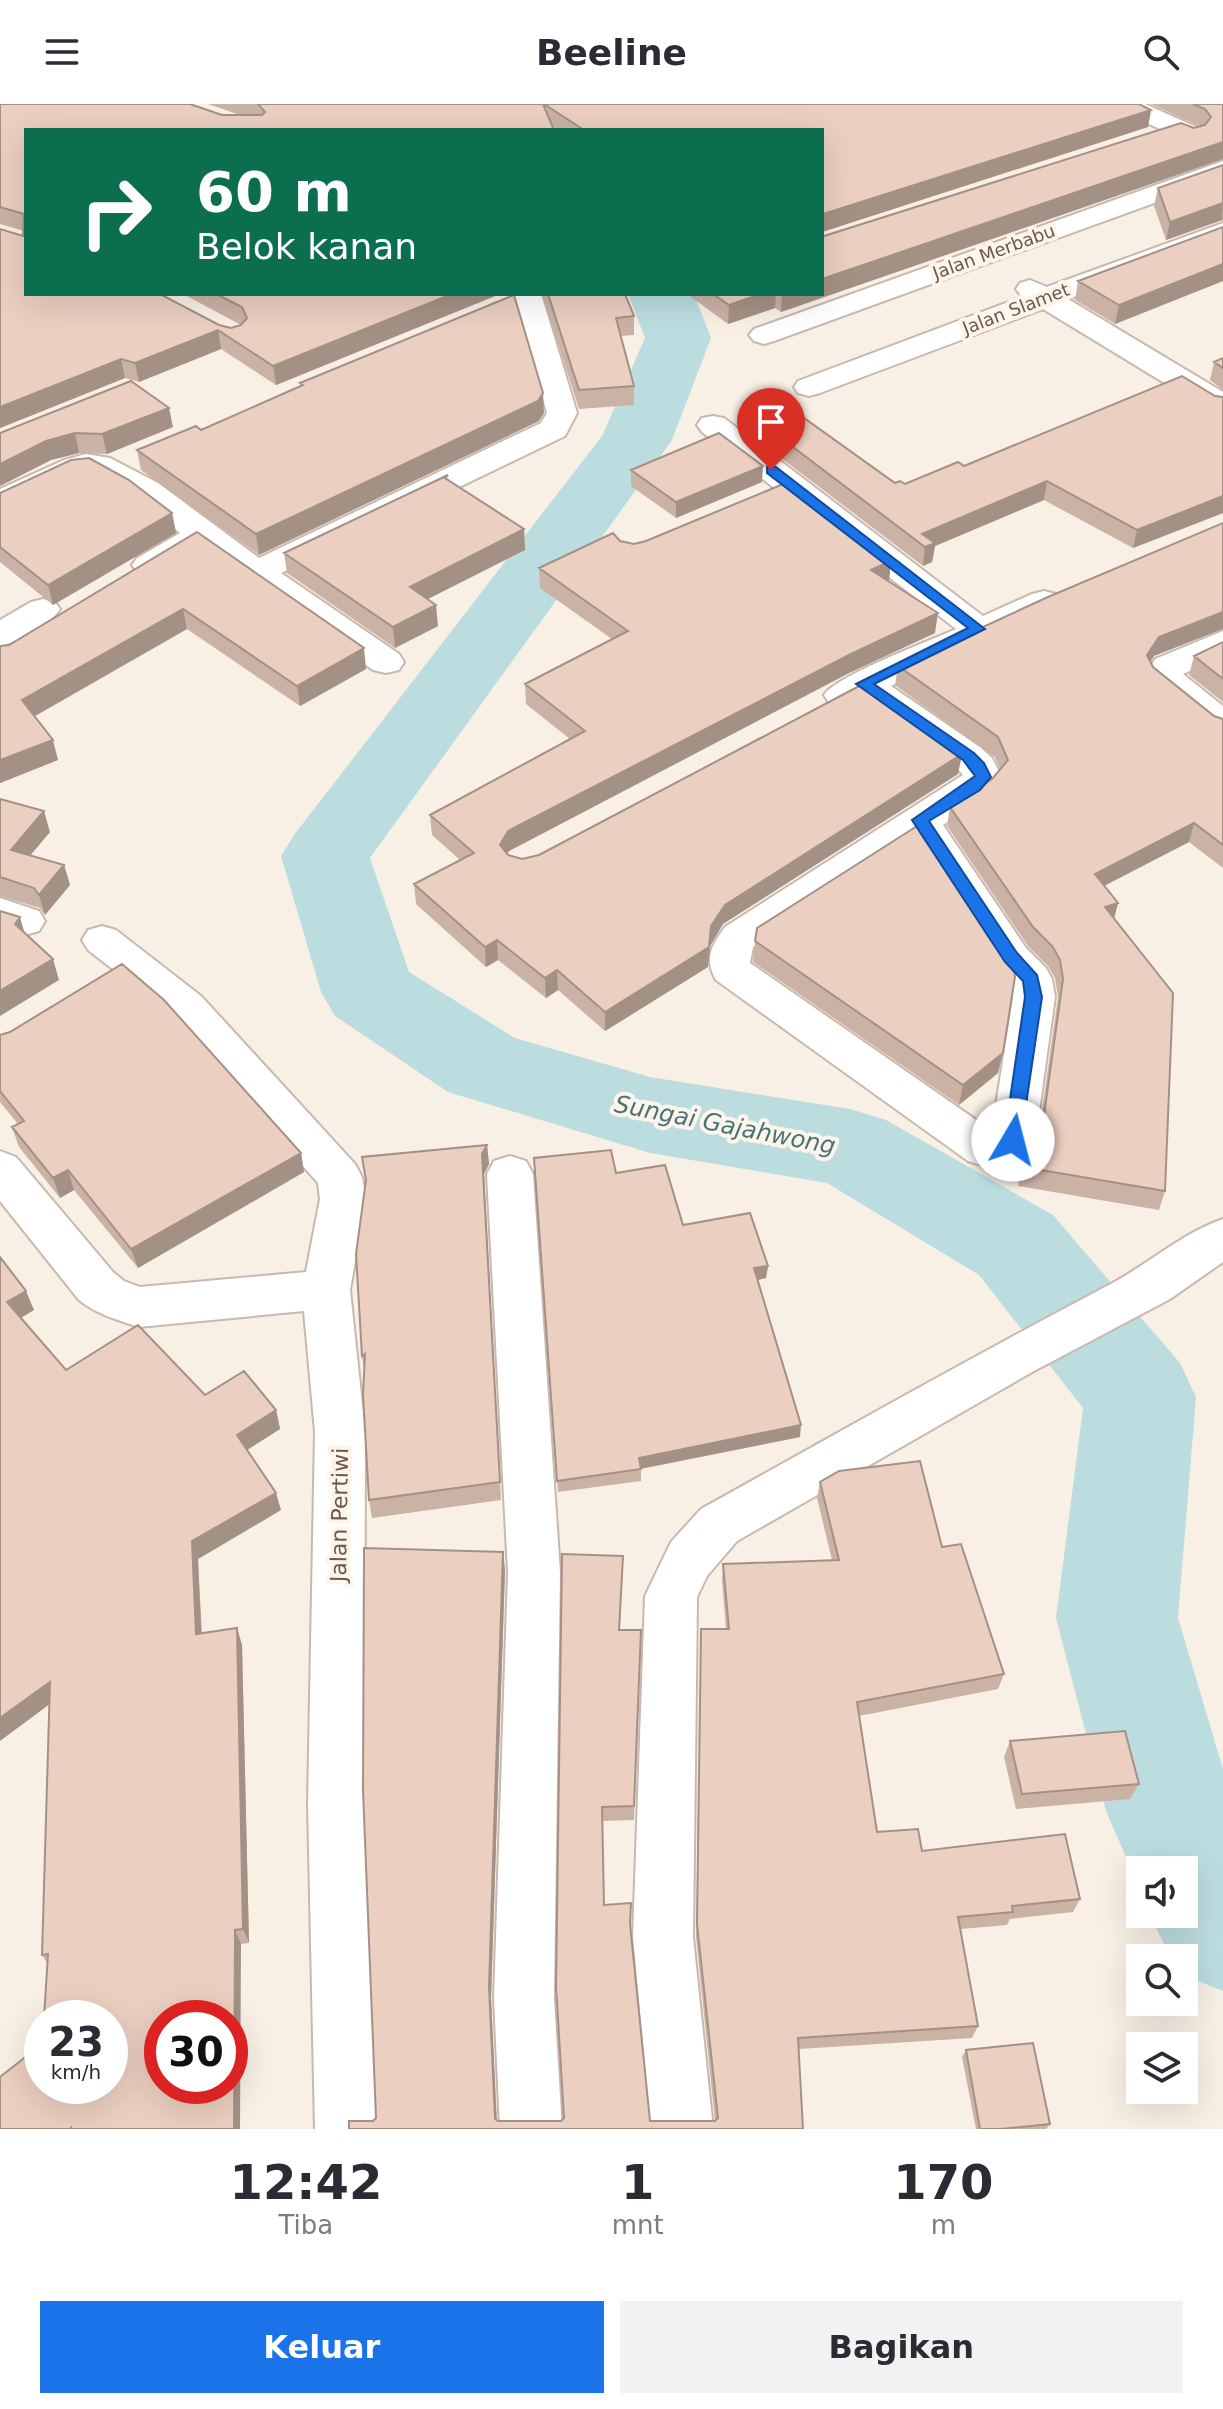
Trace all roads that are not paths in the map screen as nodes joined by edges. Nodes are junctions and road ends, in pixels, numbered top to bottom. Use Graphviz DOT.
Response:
graph roads {
  1 [pos="1124,104"];
  2 [pos="1178,117"];
  3 [pos="1223,149"];
  4 [pos="1223,169"];
  5 [pos="1223,231"];
  6 [pos="978,258"];
  7 [pos="1046,298"];
  8 [pos="518,299"];
  9 [pos="764,335"];
  10 [pos="809,387"];
  11 [pos="1223,405"];
  12 [pos="713,425"];
  13 [pos="0,502"];
  14 [pos="202,534"];
  15 [pos="258,571"];
  16 [pos="120,583"];
  17 [pos="1079,586"];
  18 [pos="79,607"];
  19 [pos="43,609"];
  20 [pos="978,629"];
  21 [pos="0,635"];
  22 [pos="1223,642"];
  23 [pos="0,655"];
  24 [pos="386,662"];
  25 [pos="863,684"];
  26 [pos="807,714"];
  27 [pos="1223,725"];
  28 [pos="920,820"];
  29 [pos="91,984"];
  30 [pos="0,1169"];
  31 [pos="510,1174"];
  32 [pos="1223,1238"];
  33 [pos="326,1290"];
  34 [pos="346,2129"];
  35 [pos="531,2129"];
  36 [pos="682,2129"];
  1 -- 2 [label="street"];
  2 -- 3 [label="street"];
  4 -- 6 [label="street, Jalan Merbabu"];
  5 -- 7 [label="street, Jalan Slamet"];
  6 -- 7 [label="street"];
  6 -- 9 [label="street, Jalan Merbabu"];
  7 -- 10 [label="street, Jalan Slamet"];
  7 -- 11 [label="street"];
  8 -- 15 [label="street"];
  12 -- 20 [label="street"];
  13 -- 14 [label="street"];
  14 -- 15 [label="street"];
  14 -- 16 [label="street"];
  15 -- 24 [label="street"];
  17 -- 20 [label="street"];
  18 -- 23 [label="street"];
  19 -- 21 [label="street"];
  20 -- 25 [label="street"];
  22 -- 27 [label="street"];
  25 -- 26 [label="street"];
  25 -- 28 [label="street"];
  28 -- 28 [label="street"];
  29 -- 33 [label="street, Jalan Pertiwi"];
  30 -- 33 [label="street"];
  31 -- 35 [label="street"];
  32 -- 36 [label="street"];
  33 -- 34 [label="street, Jalan Pertiwi"];
}
